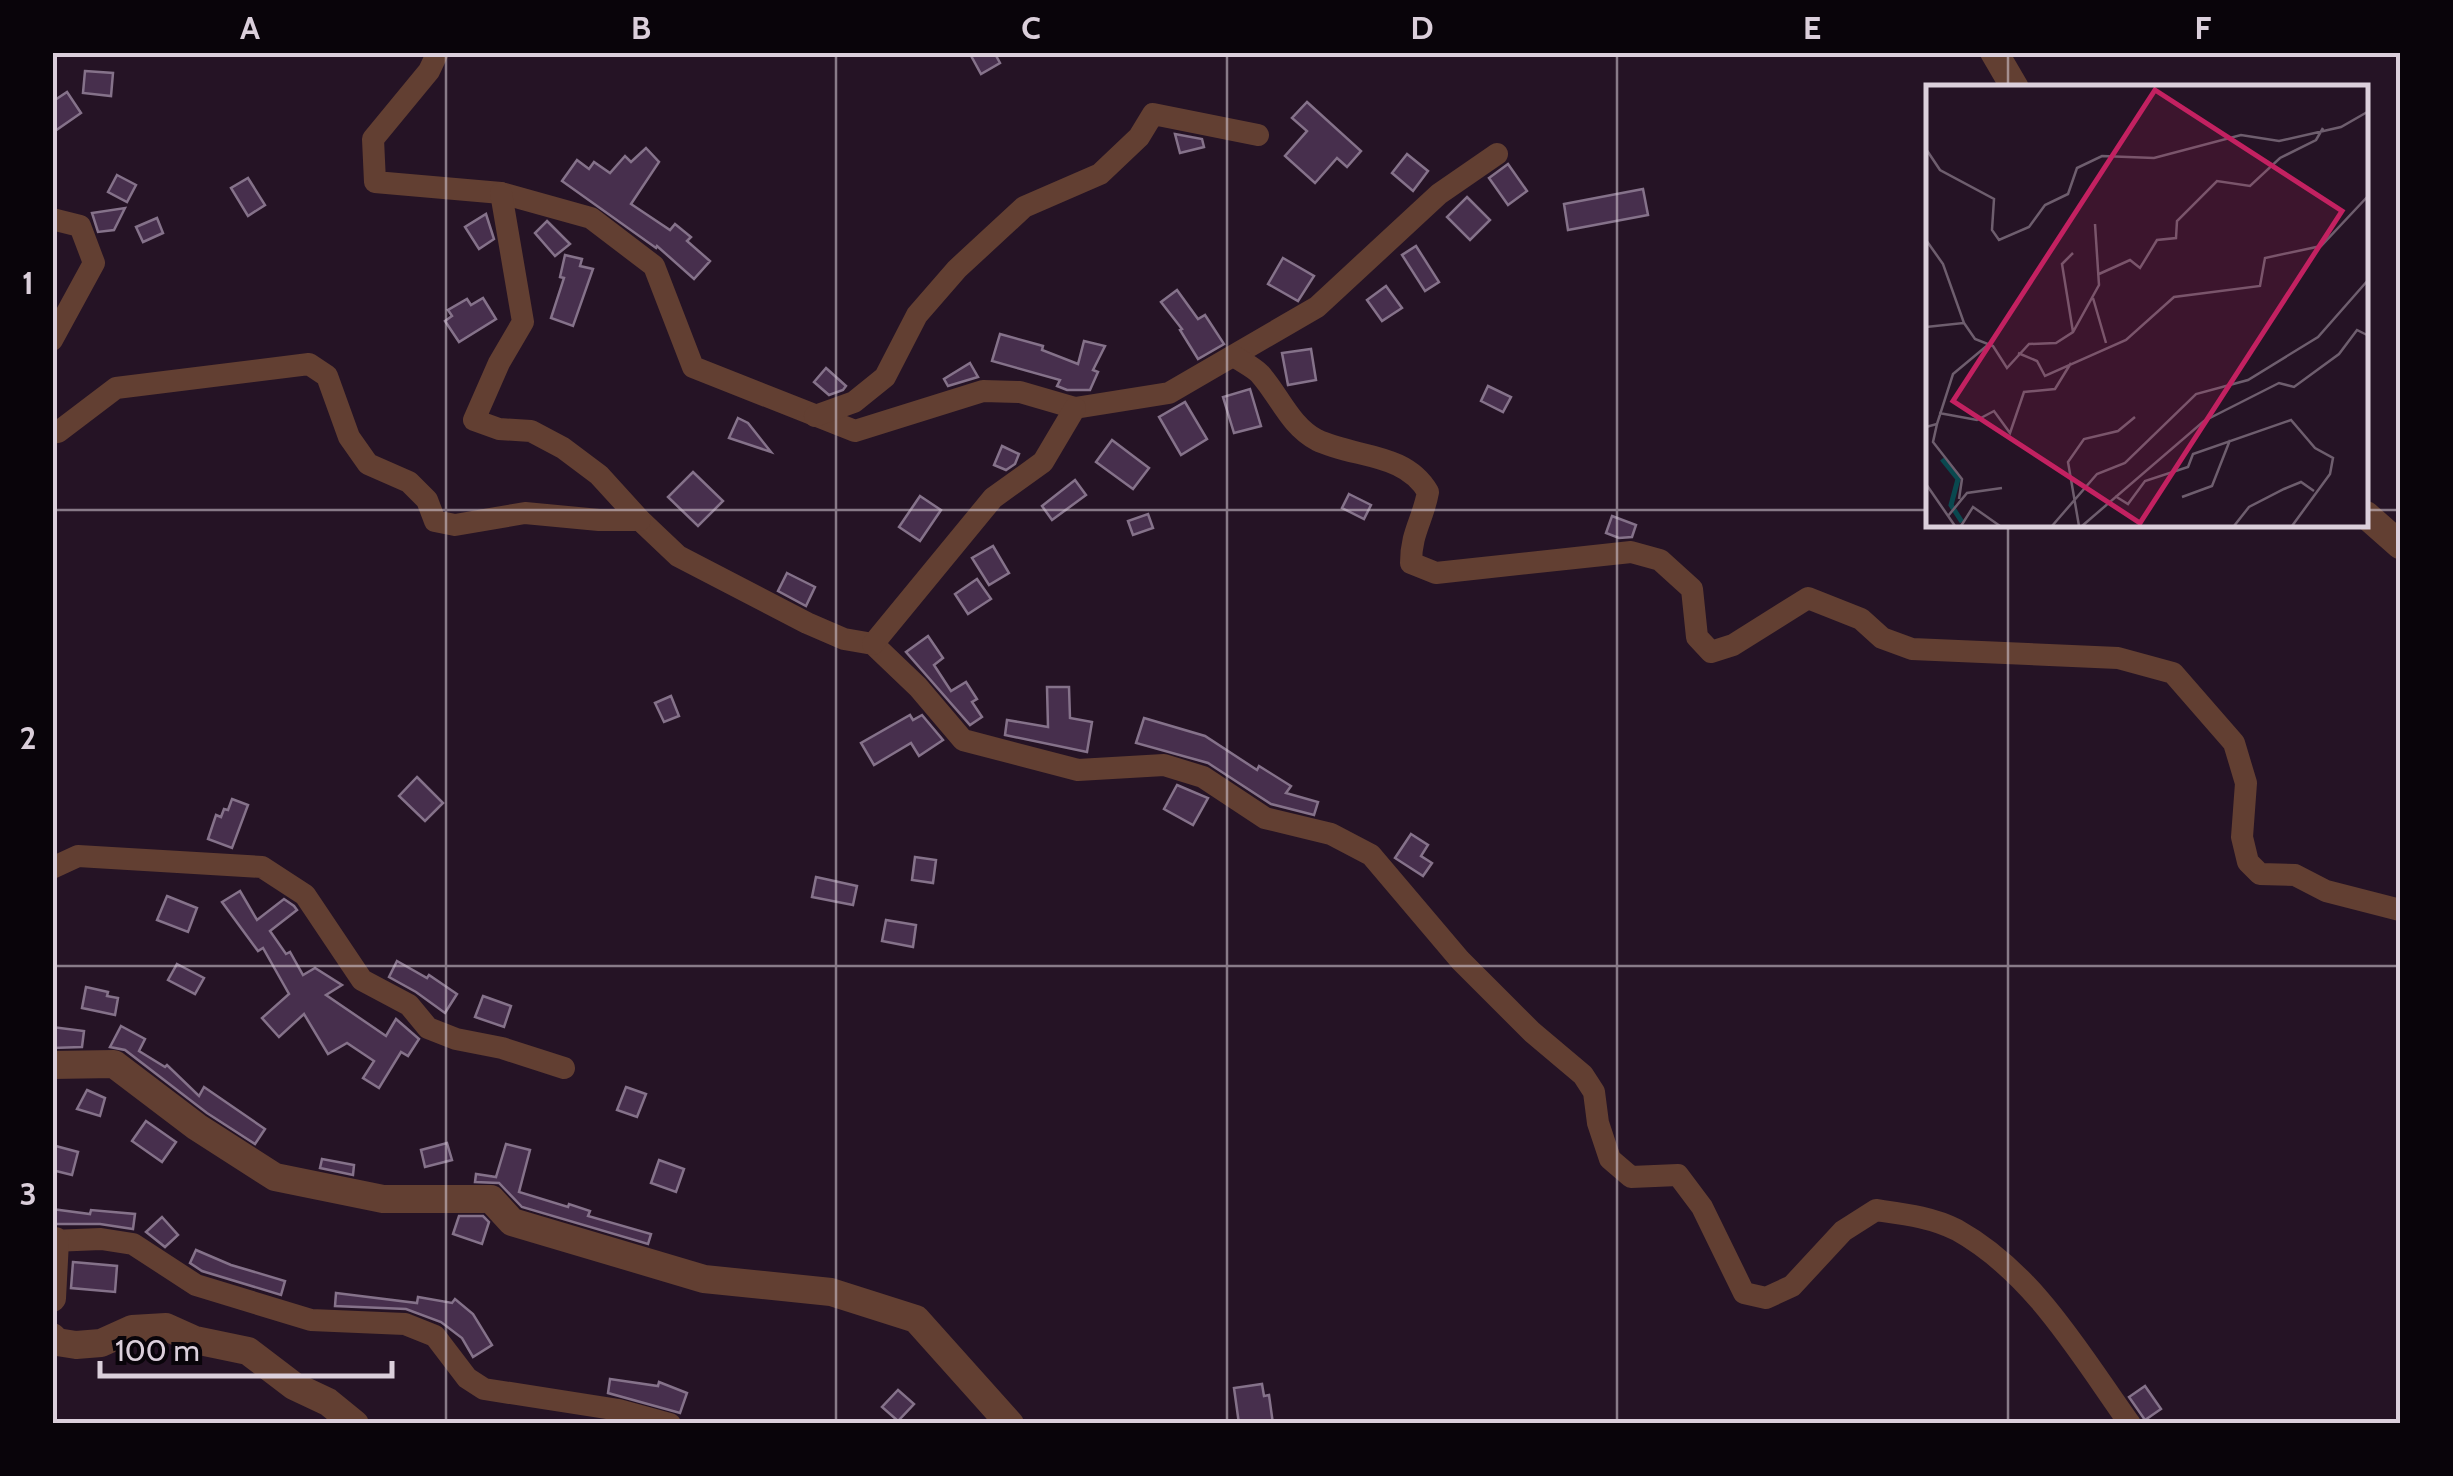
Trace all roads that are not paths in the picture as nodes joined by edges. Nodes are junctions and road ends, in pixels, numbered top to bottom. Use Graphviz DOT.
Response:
graph roads {
  1 [pos="438,52"];
  2 [pos="1994,52"];
  3 [pos="2013,85"];
  4 [pos="1258,135"];
  5 [pos="1497,154"];
  6 [pos="501,193"];
  7 [pos="52,220"];
  8 [pos="52,340"];
  9 [pos="1234,356"];
  10 [pos="1074,408"];
  11 [pos="816,416"];
  12 [pos="52,432"];
  13 [pos="2368,517"];
  14 [pos="640,520"];
  15 [pos="2400,545"];
  16 [pos="873,644"];
  17 [pos="52,868"];
  18 [pos="2400,910"];
  19 [pos="52,1065"];
  20 [pos="564,1068"];
  21 [pos="54,1241"];
  22 [pos="52,1298"];
  23 [pos="52,1337"];
  24 [pos="356,1424"];
  25 [pos="670,1424"];
  26 [pos="1010,1424"];
  27 [pos="2130,1424"];
  1 -- 6 [label="street"];
  2 -- 3 [label="street"];
  4 -- 11 [label="street"];
  5 -- 9 [label="street"];
  6 -- 11 [label="street"];
  6 -- 14 [label="street"];
  7 -- 8 [label="street"];
  9 -- 10 [label="street"];
  9 -- 18 [label="street"];
  10 -- 11 [label="street"];
  10 -- 16 [label="street"];
  12 -- 14 [label="street"];
  13 -- 15 [label="street"];
  14 -- 16 [label="street"];
  16 -- 27 [label="street"];
  17 -- 20 [label="street"];
  19 -- 26 [label="street"];
  21 -- 22 [label="street"];
  21 -- 25 [label="street"];
  23 -- 24 [label="street"];
}
